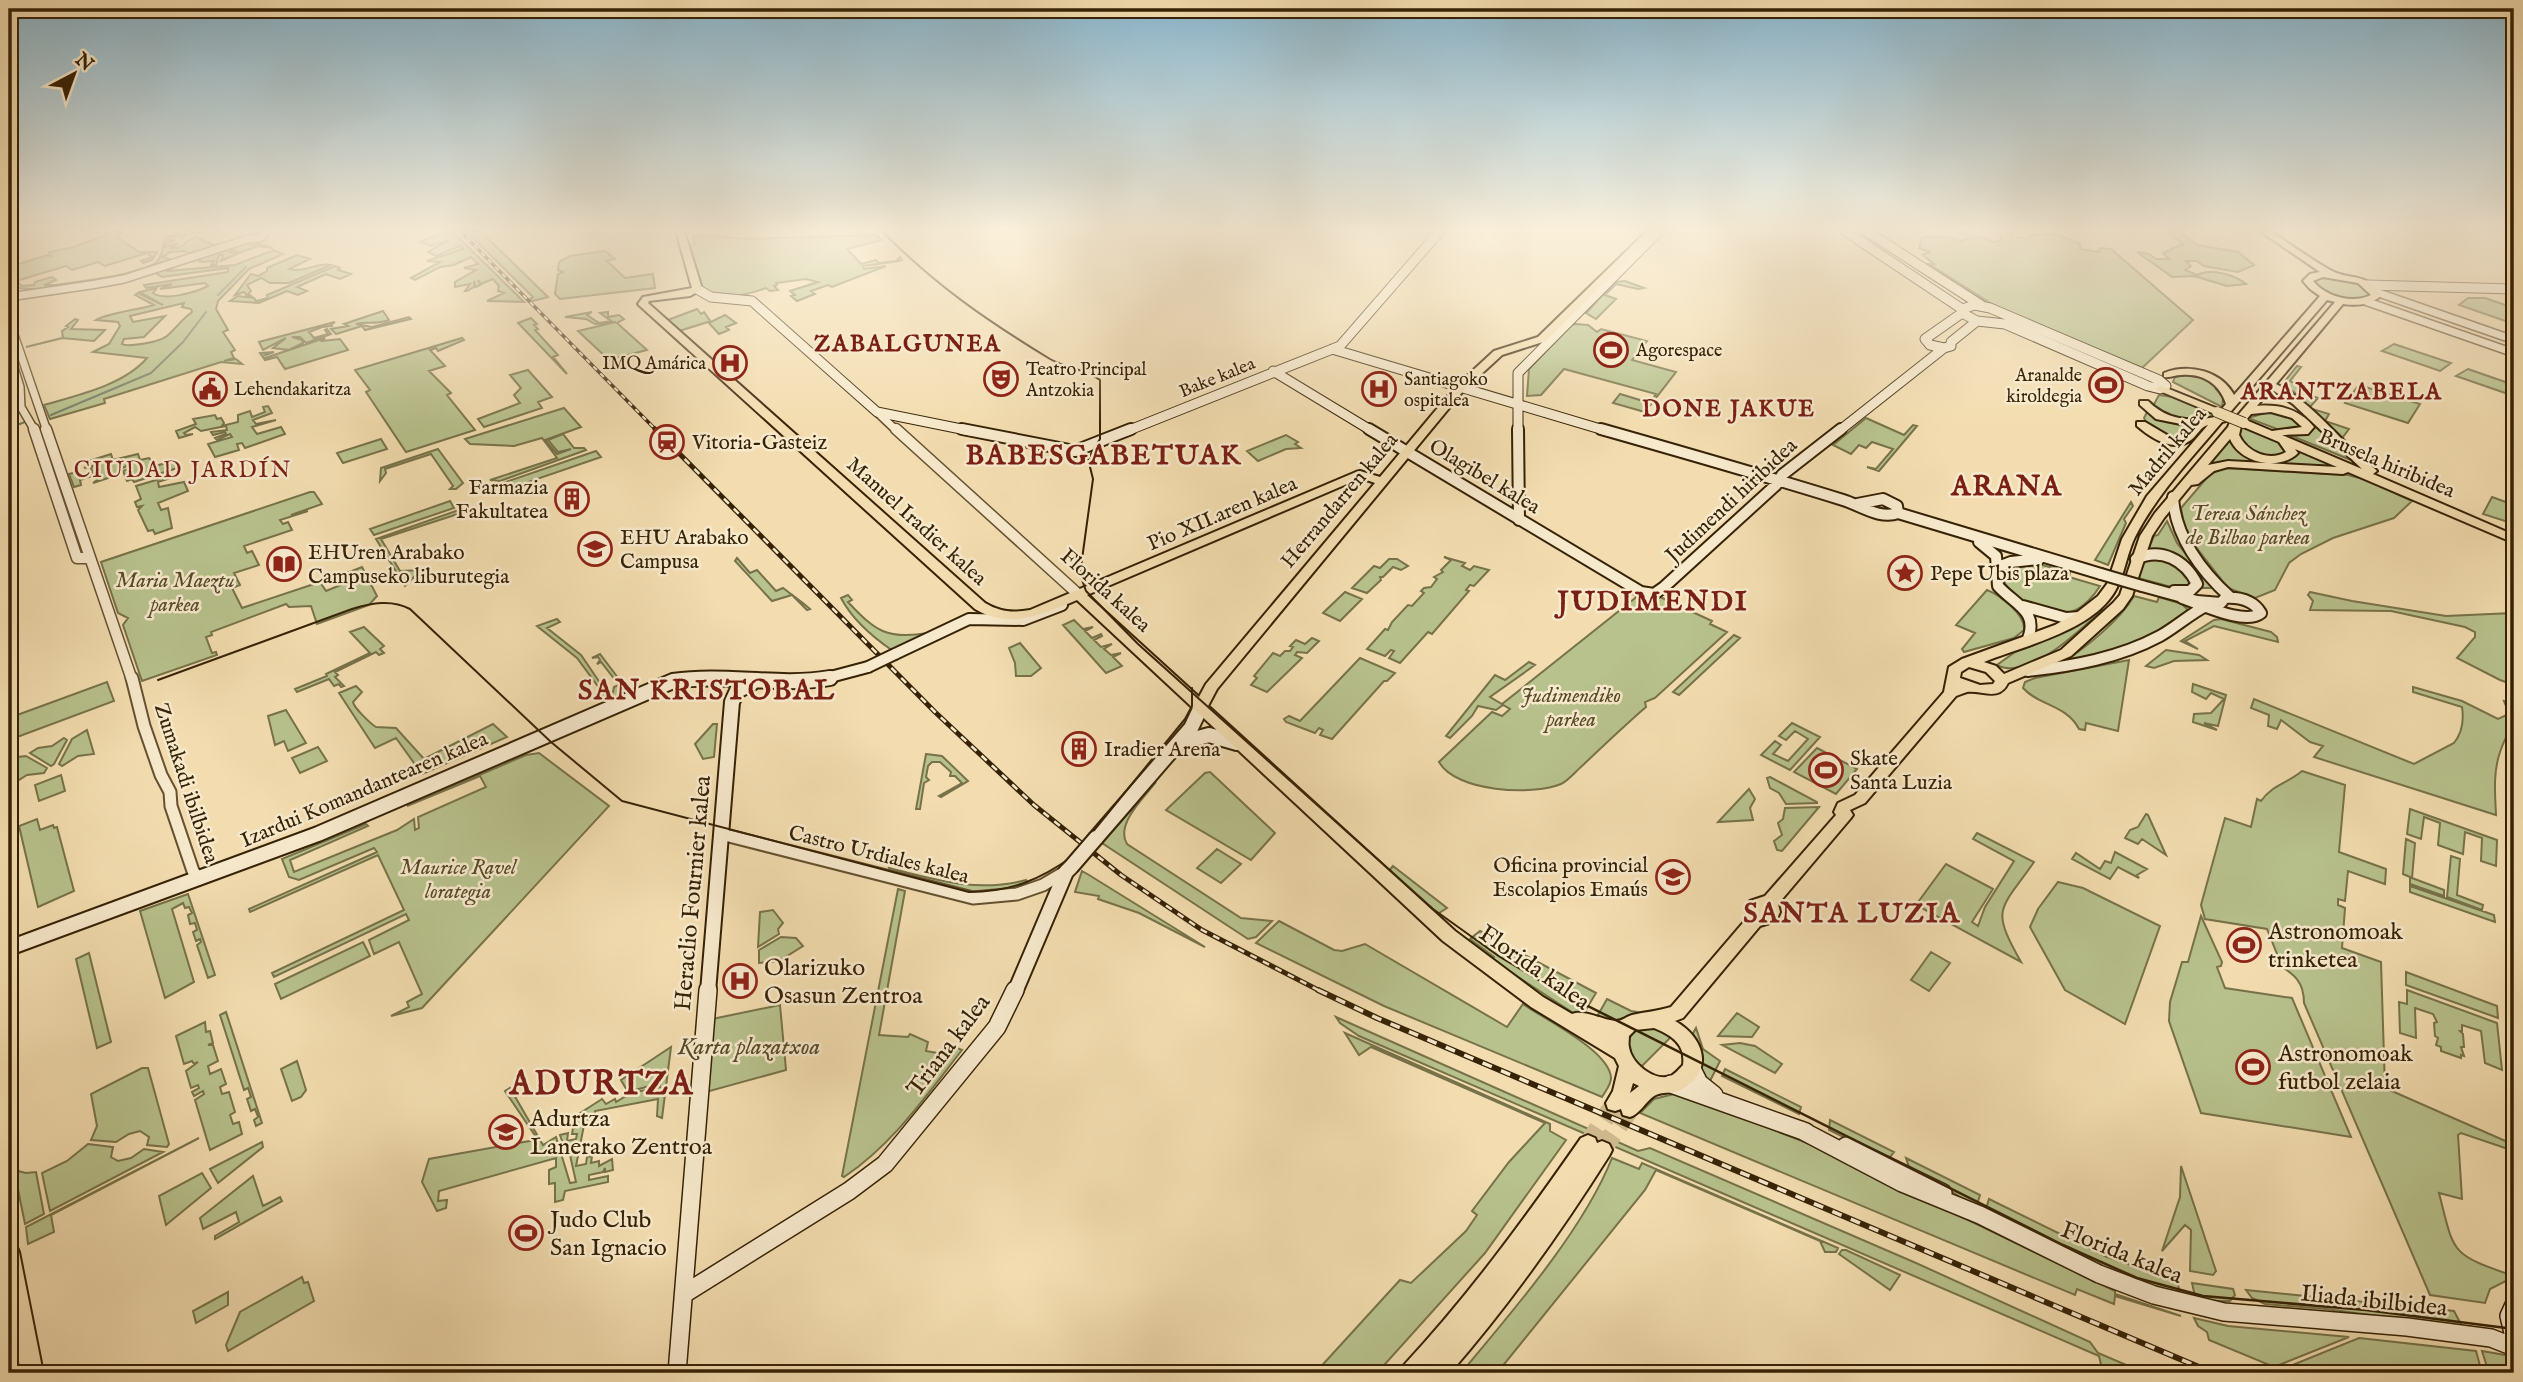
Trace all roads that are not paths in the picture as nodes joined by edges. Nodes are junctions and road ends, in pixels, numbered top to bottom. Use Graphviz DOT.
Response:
graph roads {
  1 [pos="669,295"];
  2 [pos="718,295"];
  3 [pos="1384,295"];
  4 [pos="1586,295"];
  5 [pos="1594,295"];
  6 [pos="1939,295"];
  7 [pos="1967,295"];
  8 [pos="2326,295"];
  9 [pos="2328,295"];
  10 [pos="2373,295"];
  11 [pos="2388,295"];
  12 [pos="2342,299"];
  13 [pos="2365,301"];
  14 [pos="1984,306"];
  15 [pos="1962,311"];
  16 [pos="1994,317"];
  17 [pos="9,320"];
  18 [pos="1977,321"];
  19 [pos="2514,340"];
  20 [pos="1948,345"];
  21 [pos="1332,349"];
  22 [pos="9,351"];
  23 [pos="2514,353"];
  24 [pos="1273,372"];
  25 [pos="2165,383"];
  26 [pos="2269,384"];
  27 [pos="1460,388"];
  28 [pos="2144,403"];
  29 [pos="1516,404"];
  30 [pos="2232,405"];
  31 [pos="877,412"];
  32 [pos="2219,414"];
  33 [pos="2242,420"];
  34 [pos="2141,424"];
  35 [pos="2199,424"];
  36 [pos="2264,429"];
  37 [pos="2284,441"];
  38 [pos="1407,452"];
  39 [pos="2371,477"];
  40 [pos="1779,480"];
  41 [pos="1381,481"];
  42 [pos="2391,482"];
  43 [pos="2163,488"];
  44 [pos="2172,502"];
  45 [pos="1519,520"];
  46 [pos="2514,533"];
  47 [pos="1963,534"];
  48 [pos="2514,538"];
  49 [pos="87,559"];
  50 [pos="2136,559"];
  51 [pos="2061,562"];
  52 [pos="1998,566"];
  53 [pos="2147,587"];
  54 [pos="1641,592"];
  55 [pos="1080,596"];
  56 [pos="2182,598"];
  57 [pos="2226,600"];
  58 [pos="2017,604"];
  59 [pos="979,605"];
  60 [pos="2206,606"];
  61 [pos="2231,614"];
  62 [pos="2080,617"];
  63 [pos="969,619"];
  64 [pos="2027,641"];
  65 [pos="1972,662"];
  66 [pos="2028,671"];
  67 [pos="1954,674"];
  68 [pos="2002,680"];
  69 [pos="756,682"];
  70 [pos="1969,686"];
  71 [pos="1951,692"];
  72 [pos="1201,707"];
  73 [pos="1237,743"];
  74 [pos="1168,752"];
  75 [pos="721,834"];
  76 [pos="1068,870"];
  77 [pos="200,879"];
  78 [pos="1428,915"];
  79 [pos="9,948"];
  80 [pos="1677,1013"];
  81 [pos="1654,1020"];
  82 [pos="1624,1029"];
  83 [pos="1680,1033"];
  84 [pos="1623,1059"];
  85 [pos="1692,1069"];
  86 [pos="1663,1084"];
  87 [pos="1733,1105"];
  88 [pos="11,1271"];
  89 [pos="684,1293"];
  90 [pos="2251,1314"];
  91 [pos="2512,1321"];
  92 [pos="2491,1338"];
  93 [pos="2514,1347"];
  94 [pos="32,1373"];
  95 [pos="677,1373"];
  96 [pos="1412,1373"];
  97 [pos="1436,1373"];
  1 -- 59 [label="main road, Manuel Iradier kalea"];
  2 -- 31 [label="main road, Florida kalea"];
  3 -- 21 [label="main road"];
  4 -- 27 [label="main road, Herrandarren kalea"];
  5 -- 29 [label="main road"];
  6 -- 15 [label="main road"];
  7 -- 14 [label="main road"];
  8 -- 30 [label="main road, Madril kalea"];
  9 -- 12 [label="main road"];
  10 -- 13 [label="main road"];
  11 -- 19 [label="street"];
  12 -- 13 [label="main road"];
  12 -- 26 [label="main road, Madril kalea"];
  13 -- 23 [label="street"];
  14 -- 15 [label="main road"];
  14 -- 16 [label="main road"];
  15 -- 18 [label="main road"];
  15 -- 20 [label="main road"];
  16 -- 18 [label="main road"];
  16 -- 25 [label="main road"];
  17 -- 49 [label="street"];
  18 -- 20 [label="main road, Judimendi hiribidea"];
  20 -- 40 [label="main road, Judimendi hiribidea"];
  21 -- 24 [label="main road, Bake kalea"];
  21 -- 27 [label="main road"];
  22 -- 49 [label="street"];
  24 -- 31 [label="main road, Bake kalea"];
  24 -- 38 [label="main road, Olagibel kalea"];
  25 -- 30 [label="main road"];
  25 -- 32 [label="main road"];
  26 -- 33 [label="main road, Madril kalea"];
  26 -- 42 [label="main road"];
  27 -- 29 [label="main road"];
  27 -- 38 [label="main road, Herrandarren kalea"];
  28 -- 35 [label="main road"];
  29 -- 40 [label="main road"];
  29 -- 45 [label="main road"];
  30 -- 32 [label="main road, Madril kalea"];
  31 -- 55 [label="street, Florida kalea"];
  32 -- 33 [label="main road, bridge"];
  32 -- 35 [label="main road"];
  32 -- 43 [label="main road, Madril kalea"];
  33 -- 36 [label="main road, Brusela hiribidea"];
  33 -- 36 [label="main road"];
  33 -- 37 [label="main road, Brusela hiribidea"];
  33 -- 37 [label="main road"];
  33 -- 44 [label="main road, Madril kalea"];
  34 -- 35 [label="main road"];
  36 -- 42 [label="main road, Brusela hiribidea"];
  37 -- 39 [label="main road, Brusela hiribidea"];
  38 -- 41 [label="main road, Herrandarren kalea"];
  38 -- 45 [label="main road, Olagibel kalea"];
  39 -- 44 [label="main road"];
  39 -- 48 [label="main road, Brusela hiribidea"];
  40 -- 47 [label="main road"];
  40 -- 54 [label="main road, Judimendi hiribidea"];
  41 -- 55 [label="main road, Pio XII.aren kalea"];
  41 -- 72 [label="main road, Herrandarren kalea"];
  42 -- 46 [label="main road, Brusela hiribidea"];
  43 -- 44 [label="main road"];
  43 -- 62 [label="main road, Madril kalea"];
  44 -- 50 [label="main road, Madril kalea"];
  44 -- 57 [label="main road"];
  45 -- 54 [label="main road, Olagibel kalea"];
  47 -- 51 [label="main road"];
  47 -- 52 [label="main road"];
  49 -- 77 [label="street, Zumakadi ibilbidea"];
  50 -- 53 [label="main road"];
  50 -- 66 [label="main road, Madril kalea"];
  51 -- 52 [label="main road"];
  51 -- 53 [label="main road, bridge"];
  52 -- 58 [label="main road"];
  53 -- 56 [label="main road"];
  55 -- 59 [label="main road, Pio XII.aren kalea"];
  55 -- 63 [label="main road"];
  55 -- 72 [label="main road, Florida kalea"];
  56 -- 57 [label="main road"];
  56 -- 60 [label="main road"];
  57 -- 61 [label="main road"];
  57 -- 61 [label="main road"];
  58 -- 62 [label="main road"];
  58 -- 64 [label="main road"];
  59 -- 63 [label="main road"];
  60 -- 61 [label="main road"];
  60 -- 66 [label="main road"];
  62 -- 64 [label="main road, Madril kalea"];
  63 -- 69 [label="main road, Izardui Komandantearen kalea, bridge"];
  64 -- 65 [label="main road, Madril kalea"];
  65 -- 67 [label="main road, Madril kalea"];
  65 -- 68 [label="main road"];
  66 -- 68 [label="main road, Madril kalea"];
  67 -- 70 [label="main road"];
  67 -- 71 [label="main road"];
  68 -- 70 [label="main road, Madril kalea"];
  69 -- 75 [label="main road, Heraclio Fournier kalea"];
  69 -- 77 [label="main road, Izardui Komandantearen kalea"];
  70 -- 71 [label="main road"];
  71 -- 80 [label="main road"];
  72 -- 73 [label="main road, Florida kalea"];
  72 -- 74 [label="main road, Triana kalea"];
  73 -- 74 [label="main road, Triana kalea"];
  73 -- 78 [label="main road, Florida kalea"];
  74 -- 76 [label="main road, Triana kalea, bridge"];
  75 -- 76 [label="street, Castro Urdiales kalea"];
  75 -- 89 [label="main road, Heraclio Fournier kalea"];
  76 -- 89 [label="main road, Triana kalea"];
  77 -- 79 [label="main road, Izardui Komandantearen kalea"];
  78 -- 82 [label="main road, Florida kalea"];
  78 -- 84 [label="main road, Florida kalea"];
  80 -- 81 [label="main road"];
  80 -- 83 [label="main road"];
  81 -- 82 [label="main road"];
  81 -- 83 [label="main road"];
  82 -- 84 [label="main road"];
  83 -- 85 [label="main road"];
  84 -- 86 [label="main road"];
  84 -- 86 [label="main road"];
  85 -- 86 [label="main road"];
  85 -- 87 [label="main road"];
  86 -- 87 [label="main road"];
  87 -- 90 [label="main road, Florida kalea"];
  88 -- 94 [label="main road"];
  89 -- 95 [label="main road, Heraclio Fournier kalea"];
  90 -- 92 [label="main road, Iliada ibilbidea"];
  91 -- 92 [label="main road"];
  92 -- 93 [label="main road, Iliada ibilbidea"];
  96 -- 97 [label="main road"];
}
